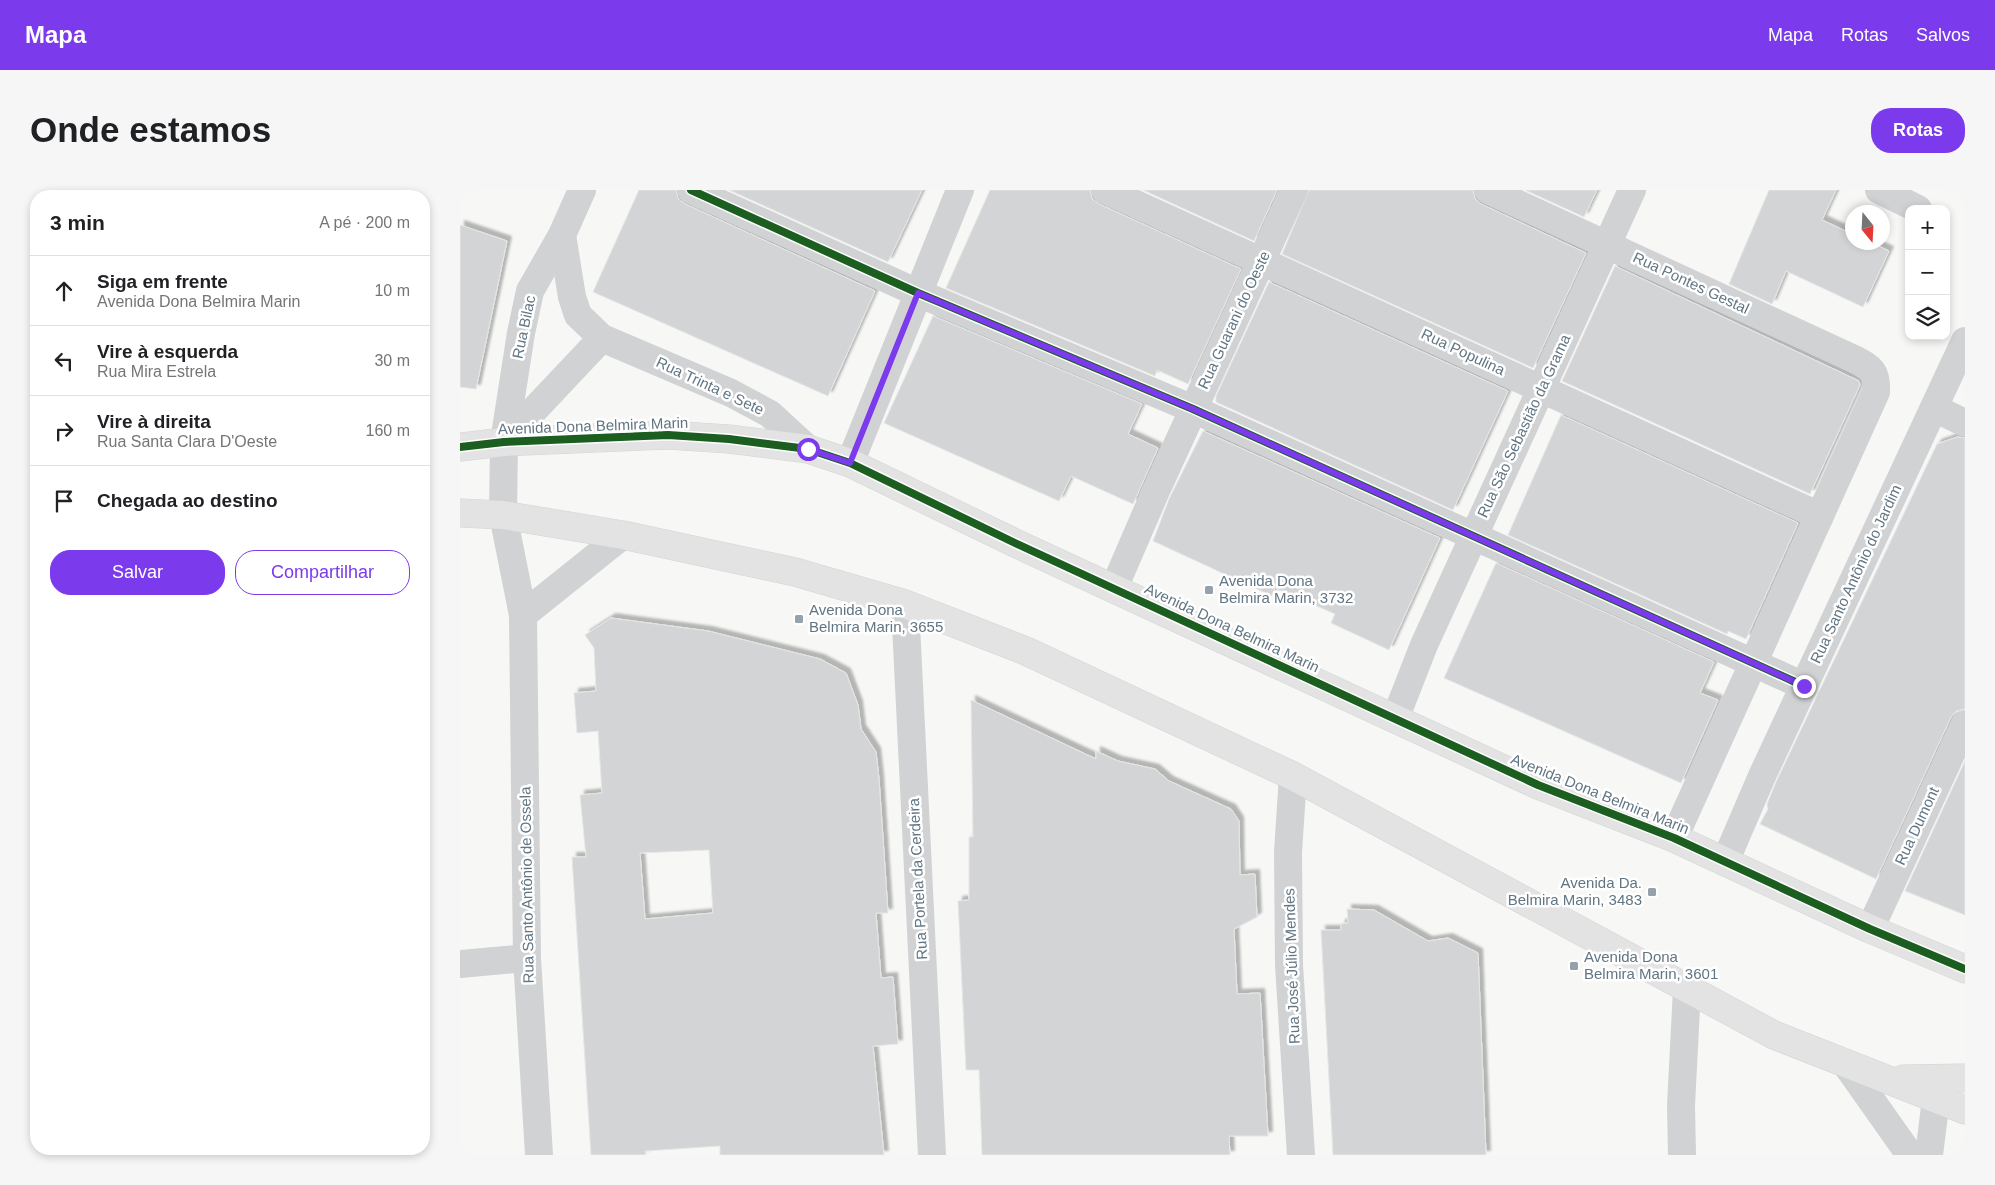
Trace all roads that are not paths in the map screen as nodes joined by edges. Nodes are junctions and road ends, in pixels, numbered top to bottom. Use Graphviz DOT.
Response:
graph roads {
  1 [pos="582,190"];
  2 [pos="691,190"];
  3 [pos="960,190"];
  4 [pos="1106,190"];
  5 [pos="1294,190"];
  6 [pos="1488,190"];
  7 [pos="1632,190"];
  8 [pos="1879,190"];
  9 [pos="1910,205"];
  10 [pos="562,235"];
  11 [pos="1607,244"];
  12 [pos="1262,260"];
  13 [pos="918,293"];
  14 [pos="602,338"];
  15 [pos="1965,342"];
  16 [pos="1542,388"];
  17 [pos="1934,408"];
  18 [pos="1193,409"];
  19 [pos="1965,423"];
  20 [pos="504,442"];
  21 [pos="460,447"];
  22 [pos="808,449"];
  23 [pos="850,463"];
  24 [pos="460,513"];
  25 [pos="503,515"];
  26 [pos="1820,516"];
  27 [pos="623,535"];
  28 [pos="1473,536"];
  29 [pos="1114,588"];
  30 [pos="905,604"];
  31 [pos="523,615"];
  32 [pos="1754,662"];
  33 [pos="1804,686"];
  34 [pos="1395,719"];
  35 [pos="1965,724"];
  36 [pos="1293,776"];
  37 [pos="1674,838"];
  38 [pos="1725,862"];
  39 [pos="1870,929"];
  40 [pos="527,958"];
  41 [pos="460,964"];
  42 [pos="1965,969"];
  43 [pos="1687,989"];
  44 [pos="1845,1063"];
  45 [pos="1965,1078"];
  46 [pos="1888,1080"];
  47 [pos="1936,1099"];
  48 [pos="1965,1110"];
  49 [pos="539,1155"];
  50 [pos="932,1155"];
  51 [pos="1301,1155"];
  52 [pos="1682,1155"];
  53 [pos="1910,1155"];
  54 [pos="1929,1155"];
  1 -- 10 [label="street, Rua Bilac"];
  2 -- 13 [label="street"];
  3 -- 13 [label="street"];
  4 -- 12 [label="street, Rua Populina"];
  5 -- 12 [label="street, Rua Guarani do Oeste"];
  6 -- 11 [label="street, Rua Pontes Gestal"];
  7 -- 11 [label="street, Rua São Sebastião da Grama"];
  8 -- 9 [label="street"];
  10 -- 14 [label="street"];
  10 -- 20 [label="street, Rua Bilac"];
  11 -- 16 [label="street, Rua São Sebastião da Grama"];
  11 -- 26 [label="street, Rua Pontes Gestal"];
  12 -- 16 [label="street, Rua Populina"];
  12 -- 18 [label="street, Rua Guarani do Oeste"];
  13 -- 18 [label="street"];
  13 -- 23 [label="street"];
  14 -- 20 [label="street"];
  14 -- 22 [label="street, Rua Trinta e Sete"];
  15 -- 17 [label="street, Rua Santo Antônio do Jardim"];
  16 -- 26 [label="street, Rua Populina"];
  16 -- 28 [label="street, Rua São Sebastião da Grama"];
  17 -- 19 [label="street"];
  17 -- 33 [label="street, Rua Santo Antônio do Jardim"];
  18 -- 28 [label="street"];
  18 -- 29 [label="street, Rua Guarani do Oeste"];
  20 -- 21 [label="main road, Avenida Dona Belmira Marin"];
  20 -- 22 [label="main road, Avenida Dona Belmira Marin"];
  20 -- 25 [label="street, Rua Bilac"];
  22 -- 23 [label="main road, Avenida Dona Belmira Marin"];
  23 -- 29 [label="main road, Avenida Dona Belmira Marin"];
  24 -- 25 [label="main road"];
  25 -- 27 [label="main road"];
  25 -- 31 [label="street, Rua Santo Antônio de Ossela"];
  26 -- 32 [label="street"];
  27 -- 30 [label="main road"];
  27 -- 31 [label="street"];
  28 -- 32 [label="street"];
  28 -- 34 [label="street, Rua São Sebastião da Grama"];
  29 -- 34 [label="main road, Avenida Dona Belmira Marin"];
  30 -- 36 [label="main road"];
  30 -- 50 [label="street, Rua Portela da Cerdeira"];
  31 -- 40 [label="street, Rua Santo Antônio de Ossela"];
  32 -- 33 [label="street"];
  32 -- 37 [label="street"];
  33 -- 38 [label="street, Rua Santo Antônio do Jardim"];
  34 -- 37 [label="main road, Avenida Dona Belmira Marin"];
  35 -- 39 [label="street, Rua Dumont"];
  36 -- 43 [label="main road"];
  36 -- 51 [label="street, Rua José Júlio Mendes"];
  37 -- 38 [label="main road, Avenida Dona Belmira Marin"];
  38 -- 39 [label="main road, Avenida Dona Belmira Marin"];
  39 -- 42 [label="main road, Avenida Dona Belmira Marin"];
  40 -- 41 [label="street"];
  40 -- 49 [label="street, Rua Santo Antônio de Ossela"];
  43 -- 44 [label="main road"];
  43 -- 52 [label="street"];
  44 -- 46 [label="main road"];
  44 -- 53 [label="street"];
  45 -- 46 [label="main road"];
  46 -- 47 [label="main road"];
  47 -- 48 [label="main road"];
  47 -- 54 [label="street"];
}
